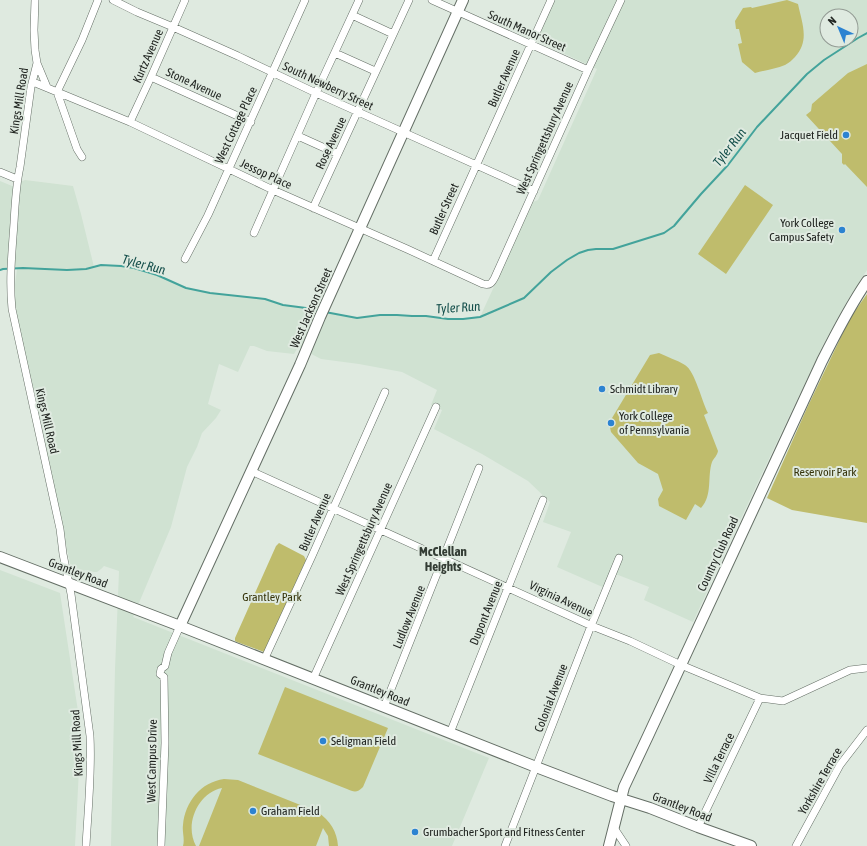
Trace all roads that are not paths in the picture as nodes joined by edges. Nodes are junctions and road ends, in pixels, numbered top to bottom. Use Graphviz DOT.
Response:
graph roads {
  1 [pos="35,0"];
  2 [pos="98,0"];
  3 [pos="112,0"];
  4 [pos="185,0"];
  5 [pos="305,0"];
  6 [pos="358,0"];
  7 [pos="409,0"];
  8 [pos="432,0"];
  9 [pos="463,0"];
  10 [pos="551,0"];
  11 [pos="621,0"];
  12 [pos="458,12"];
  13 [pos="352,15"];
  14 [pos="173,27"];
  15 [pos="393,34"];
  16 [pos="531,45"];
  17 [pos="335,54"];
  18 [pos="37,63"];
  19 [pos="588,70"];
  20 [pos="375,71"];
  21 [pos="273,73"];
  22 [pos="151,77"];
  23 [pos="33,82"];
  24 [pos="47,87"];
  25 [pos="57,92"];
  26 [pos="316,93"];
  27 [pos="358,112"];
  28 [pos="130,122"];
  29 [pos="250,122"];
  30 [pos="404,132"];
  31 [pos="298,136"];
  32 [pos="338,154"];
  33 [pos="82,157"];
  34 [pos="476,166"];
  35 [pos="228,169"];
  36 [pos="0,172"];
  37 [pos="17,179"];
  38 [pos="273,190"];
  39 [pos="534,191"];
  40 [pos="313,208"];
  41 [pos="360,229"];
  42 [pos="254,233"];
  43 [pos="185,259"];
  44 [pos="433,261"];
  45 [pos="867,280"];
  46 [pos="490,285"];
  47 [pos="385,392"];
  48 [pos="436,407"];
  49 [pos="479,468"];
  50 [pos="251,471"];
  51 [pos="543,500"];
  52 [pos="333,508"];
  53 [pos="380,530"];
  54 [pos="0,557"];
  55 [pos="444,558"];
  56 [pos="619,558"];
  57 [pos="69,584"];
  58 [pos="508,587"];
  59 [pos="180,626"];
  60 [pos="592,626"];
  61 [pos="264,660"];
  62 [pos="681,665"];
  63 [pos="867,668"];
  64 [pos="313,679"];
  65 [pos="760,698"];
  66 [pos="384,707"];
  67 [pos="867,730"];
  68 [pos="450,733"];
  69 [pos="536,767"];
  70 [pos="621,799"];
  71 [pos="698,827"];
  72 [pos="614,828"];
  73 [pos="86,846"];
  74 [pos="161,846"];
  75 [pos="505,846"];
  76 [pos="609,846"];
  77 [pos="626,846"];
  78 [pos="751,846"];
  79 [pos="796,846"];
  1 -- 18 [label="street, Kings Mill Road"];
  2 -- 25 [label="street"];
  3 -- 14 [label="street, South Newberry Street"];
  4 -- 14 [label="street, Kurtz Avenue"];
  5 -- 21 [label="street, West Cottage Place"];
  6 -- 13 [label="street"];
  7 -- 15 [label="street, Rose Avenue"];
  8 -- 12 [label="street, South Manor Street"];
  9 -- 12 [label="street, West Jackson Street"];
  10 -- 16 [label="street, Butler Avenue"];
  11 -- 19 [label="street, West Springettsbury Avenue"];
  12 -- 16 [label="street, South Manor Street"];
  12 -- 30 [label="street, West Jackson Street"];
  13 -- 15 [label="street"];
  13 -- 17 [label="street"];
  14 -- 21 [label="street, South Newberry Street"];
  14 -- 22 [label="street, Kurtz Avenue"];
  15 -- 20 [label="street, Rose Avenue"];
  16 -- 19 [label="street, South Manor Street"];
  16 -- 34 [label="street, Butler Avenue"];
  17 -- 20 [label="street"];
  17 -- 26 [label="street"];
  18 -- 23 [label="street, Kings Mill Road"];
  18 -- 24 [label="street"];
  19 -- 39 [label="street, West Springettsbury Avenue"];
  20 -- 27 [label="street, Rose Avenue"];
  21 -- 26 [label="street, South Newberry Street"];
  21 -- 29 [label="street, West Cottage Place"];
  22 -- 28 [label="street, Kurtz Avenue"];
  22 -- 29 [label="street, Stone Avenue"];
  23 -- 24 [label="street, Jessop Place"];
  23 -- 37 [label="street, Kings Mill Road"];
  24 -- 25 [label="street, Jessop Place"];
  25 -- 28 [label="street, Jessop Place"];
  25 -- 33 [label="street"];
  26 -- 27 [label="street, South Newberry Street"];
  26 -- 31 [label="street"];
  27 -- 30 [label="street, South Newberry Street"];
  27 -- 32 [label="street, Rose Avenue"];
  28 -- 35 [label="street, Jessop Place"];
  29 -- 35 [label="street, West Cottage Place"];
  30 -- 34 [label="street, South Newberry Street"];
  30 -- 41 [label="street, West Jackson Street"];
  31 -- 32 [label="street"];
  31 -- 38 [label="street"];
  32 -- 40 [label="street, Rose Avenue"];
  34 -- 39 [label="street, South Newberry Street"];
  34 -- 44 [label="street, Butler Street"];
  35 -- 38 [label="street, Jessop Place"];
  35 -- 43 [label="street, West Cottage Place"];
  36 -- 37 [label="street"];
  37 -- 57 [label="street, Kings Mill Road"];
  38 -- 40 [label="street, Jessop Place"];
  38 -- 42 [label="street"];
  39 -- 46 [label="street, West Springettsbury Avenue"];
  40 -- 41 [label="street, Jessop Place"];
  41 -- 44 [label="street, Jessop Place"];
  41 -- 50 [label="street, West Jackson Street"];
  44 -- 46 [label="street, Jessop Place"];
  45 -- 62 [label="street, Country Club Road"];
  47 -- 52 [label="street, Butler Avenue"];
  48 -- 53 [label="street, West Springettsbury Avenue"];
  49 -- 55 [label="street, Ludlow Avenue"];
  50 -- 52 [label="street, Virginia Avenue"];
  50 -- 59 [label="street, West Jackson Street"];
  51 -- 58 [label="street, Dupont Avenue"];
  52 -- 53 [label="street, Virginia Avenue"];
  52 -- 61 [label="street, Butler Avenue"];
  53 -- 55 [label="street, Virginia Avenue"];
  53 -- 64 [label="street, West Springettsbury Avenue"];
  54 -- 57 [label="street, Grantley Road"];
  55 -- 58 [label="street, Virginia Avenue"];
  55 -- 66 [label="street, Ludlow Avenue"];
  56 -- 60 [label="street, Colonial Avenue"];
  57 -- 59 [label="street, Grantley Road"];
  57 -- 73 [label="street, Kings Mill Road"];
  58 -- 60 [label="street, Virginia Avenue"];
  58 -- 68 [label="street, Dupont Avenue"];
  59 -- 61 [label="street, Grantley Road"];
  59 -- 74 [label="street, West Campus Drive"];
  60 -- 62 [label="street, Virginia Avenue"];
  60 -- 69 [label="street, Colonial Avenue"];
  61 -- 64 [label="street, Grantley Road"];
  62 -- 65 [label="street, Virginia Avenue"];
  62 -- 70 [label="street, Country Club Road"];
  63 -- 65 [label="street, Virginia Avenue"];
  64 -- 66 [label="street, Grantley Road"];
  65 -- 71 [label="street, Villa Terrace"];
  66 -- 68 [label="street, Grantley Road"];
  67 -- 79 [label="street, Yorkshire Terrace"];
  68 -- 69 [label="street, Grantley Road"];
  69 -- 70 [label="street, Grantley Road"];
  69 -- 75 [label="street, Colonial Avenue"];
  70 -- 71 [label="street, Grantley Road"];
  70 -- 72 [label="street, Country Club Road"];
  71 -- 78 [label="street, Grantley Road"];
  72 -- 76 [label="street, Country Club Road"];
  72 -- 77 [label="street"];
}
